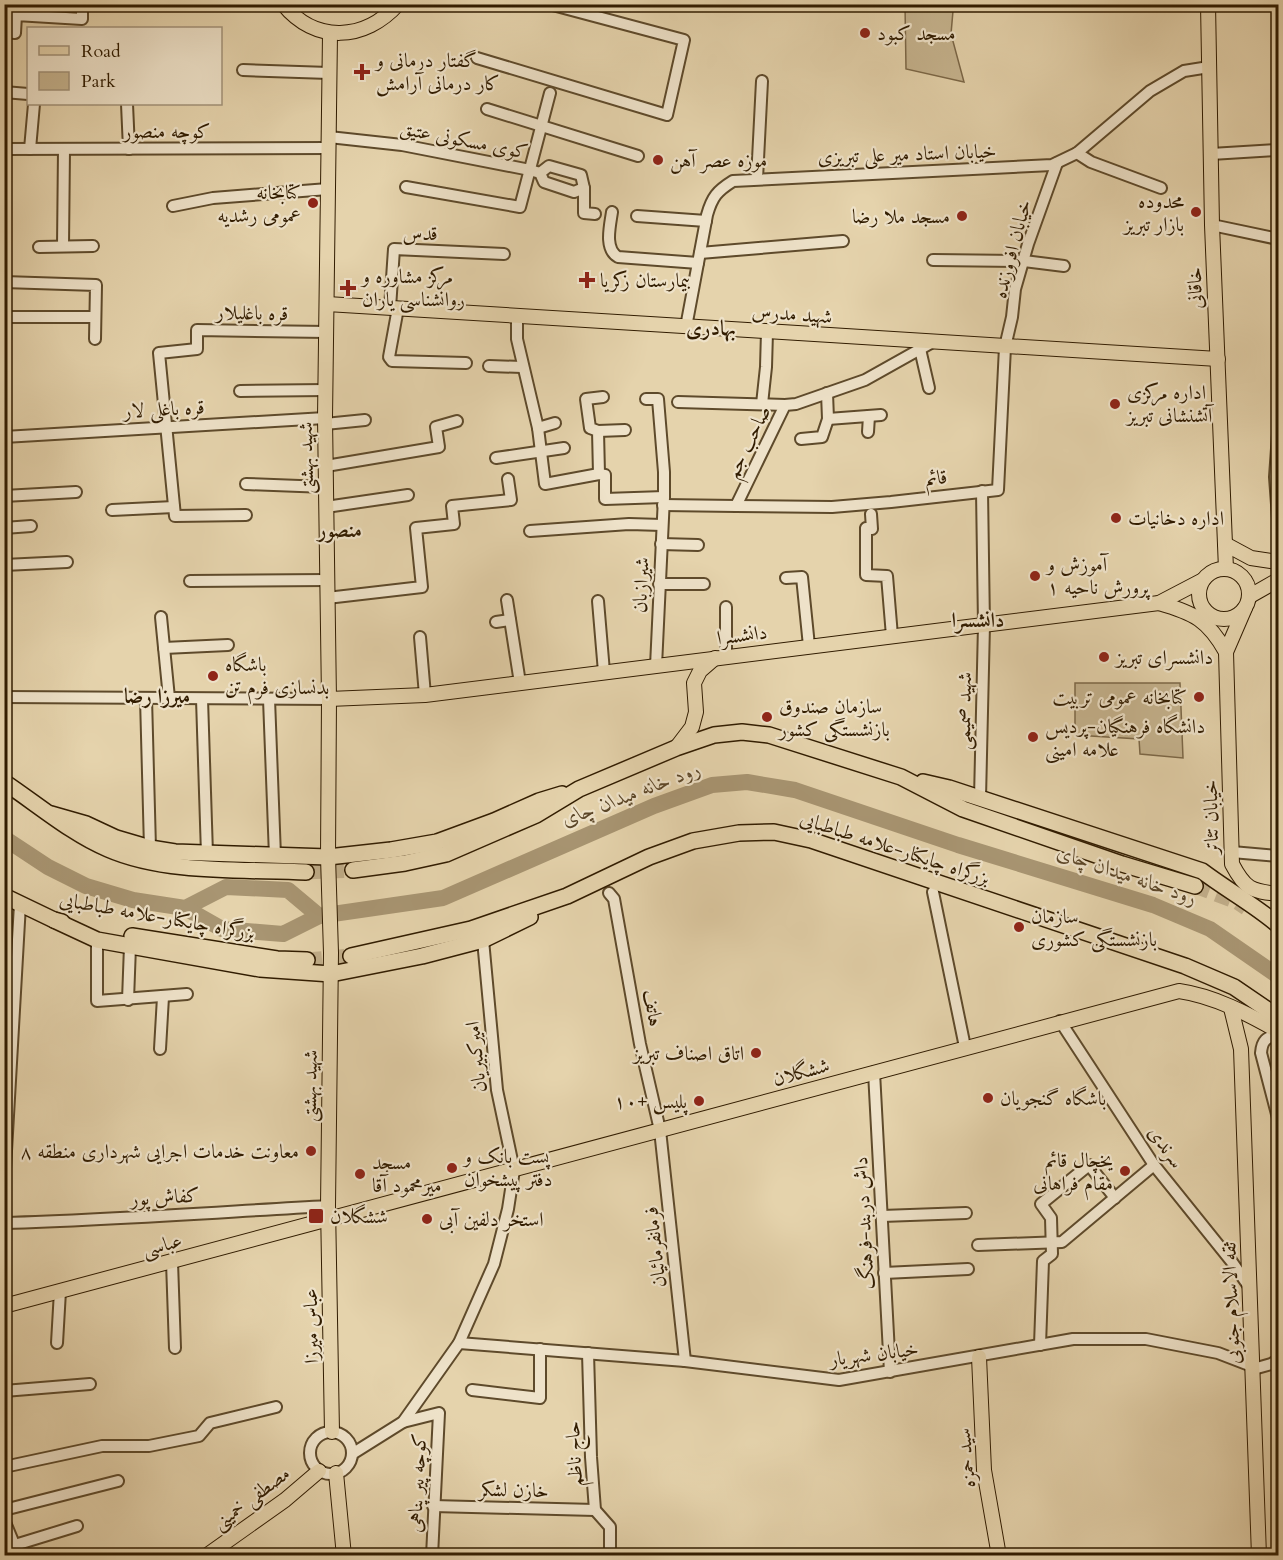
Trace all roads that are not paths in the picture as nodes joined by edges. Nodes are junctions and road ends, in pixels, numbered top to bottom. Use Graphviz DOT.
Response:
graph roads {
  1 [pos="82,4"];
  2 [pos="283,4"];
  3 [pos="398,4"];
  4 [pos="549,4"];
  5 [pos="1208,4"];
  6 [pos="4,32"];
  7 [pos="330,34"];
  8 [pos="477,58"];
  9 [pos="1209,67"];
  10 [pos="243,70"];
  11 [pos="329,73"];
  12 [pos="762,81"];
  13 [pos="4,92"];
  14 [pos="550,93"];
  15 [pos="27,94"];
  16 [pos="34,105"];
  17 [pos="127,105"];
  18 [pos="487,109"];
  19 [pos="541,126"];
  20 [pos="329,143"];
  21 [pos="4,149"];
  22 [pos="30,149"];
  23 [pos="64,149"];
  24 [pos="129,149"];
  25 [pos="1278,150"];
  26 [pos="1077,153"];
  27 [pos="1211,154"];
  28 [pos="638,156"];
  29 [pos="1057,163"];
  30 [pos="535,171"];
  31 [pos="758,179"];
  32 [pos="406,187"];
  33 [pos="584,188"];
  34 [pos="1161,188"];
  35 [pos="328,189"];
  36 [pos="173,206"];
  37 [pos="612,212"];
  38 [pos="595,214"];
  39 [pos="637,216"];
  40 [pos="706,221"];
  41 [pos="1212,225"];
  42 [pos="1278,239"];
  43 [pos="843,242"];
  44 [pos="63,246"];
  45 [pos="93,246"];
  46 [pos="39,247"];
  47 [pos="504,254"];
  48 [pos="699,258"];
  49 [pos="933,260"];
  50 [pos="1024,261"];
  51 [pos="1065,266"];
  52 [pos="4,282"];
  53 [pos="327,304"];
  54 [pos="394,308"];
  55 [pos="517,316"];
  56 [pos="4,317"];
  57 [pos="95,317"];
  58 [pos="686,327"];
  59 [pos="327,332"];
  60 [pos="767,332"];
  61 [pos="95,339"];
  62 [pos="926,346"];
  63 [pos="1005,347"];
  64 [pos="1218,359"];
  65 [pos="466,363"];
  66 [pos="489,366"];
  67 [pos="522,367"];
  68 [pos="928,388"];
  69 [pos="326,390"];
  70 [pos="240,391"];
  71 [pos="827,393"];
  72 [pos="603,397"];
  73 [pos="646,399"];
  74 [pos="678,402"];
  75 [pos="762,404"];
  76 [pos="785,405"];
  77 [pos="881,415"];
  78 [pos="868,416"];
  79 [pos="828,419"];
  80 [pos="365,420"];
  81 [pos="325,421"];
  82 [pos="457,421"];
  83 [pos="555,423"];
  84 [pos="168,427"];
  85 [pos="538,428"];
  86 [pos="594,429"];
  87 [pos="625,429"];
  88 [pos="868,432"];
  89 [pos="1278,434"];
  90 [pos="4,437"];
  91 [pos="801,439"];
  92 [pos="564,448"];
  93 [pos="541,450"];
  94 [pos="496,458"];
  95 [pos="326,466"];
  96 [pos="599,474"];
  97 [pos="508,478"];
  98 [pos="246,484"];
  99 [pos="326,487"];
  100 [pos="982,491"];
  101 [pos="76,492"];
  102 [pos="408,495"];
  103 [pos="4,496"];
  104 [pos="663,501"];
  105 [pos="736,506"];
  106 [pos="174,507"];
  107 [pos="326,507"];
  108 [pos="112,510"];
  109 [pos="1278,510"];
  110 [pos="871,514"];
  111 [pos="246,515"];
  112 [pos="662,525"];
  113 [pos="32,526"];
  114 [pos="4,528"];
  115 [pos="530,531"];
  116 [pos="661,544"];
  117 [pos="1225,544"];
  118 [pos="698,545"];
  119 [pos="1274,561"];
  120 [pos="67,562"];
  121 [pos="4,565"];
  122 [pos="1229,570"];
  123 [pos="786,578"];
  124 [pos="190,580"];
  125 [pos="327,580"];
  126 [pos="1203,580"];
  127 [pos="1278,580"];
  128 [pos="659,584"];
  129 [pos="704,584"];
  130 [pos="327,598"];
  131 [pos="507,600"];
  132 [pos="598,601"];
  133 [pos="1248,602"];
  134 [pos="1159,603"];
  135 [pos="726,607"];
  136 [pos="161,616"];
  137 [pos="510,620"];
  138 [pos="496,622"];
  139 [pos="984,625"];
  140 [pos="892,636"];
  141 [pos="420,637"];
  142 [pos="228,645"];
  143 [pos="809,646"];
  144 [pos="164,648"];
  145 [pos="1226,652"];
  146 [pos="720,658"];
  147 [pos="656,666"];
  148 [pos="604,672"];
  149 [pos="520,683"];
  150 [pos="425,695"];
  151 [pos="4,697"];
  152 [pos="146,698"];
  153 [pos="169,698"];
  154 [pos="202,699"];
  155 [pos="269,699"];
  156 [pos="329,699"];
  157 [pos="676,748"];
  158 [pos="901,777"];
  159 [pos="4,782"];
  160 [pos="579,789"];
  161 [pos="980,798"];
  162 [pos="51,814"];
  163 [pos="150,848"];
  164 [pos="1232,852"];
  165 [pos="207,854"];
  166 [pos="275,856"];
  167 [pos="1278,856"];
  168 [pos="328,857"];
  169 [pos="353,870"];
  170 [pos="306,872"];
  171 [pos="1195,886"];
  172 [pos="609,892"];
  173 [pos="933,892"];
  174 [pos="1278,894"];
  175 [pos="4,896"];
  176 [pos="567,896"];
  177 [pos="20,904"];
  178 [pos="1271,914"];
  179 [pos="54,920"];
  180 [pos="1278,925"];
  181 [pos="483,939"];
  182 [pos="97,940"];
  183 [pos="130,946"];
  184 [pos="351,957"];
  185 [pos="307,960"];
  186 [pos="332,974"];
  187 [pos="187,994"];
  188 [pos="163,997"];
  189 [pos="128,1000"];
  190 [pos="1232,1008"];
  191 [pos="1278,1017"];
  192 [pos="1060,1022"];
  193 [pos="1278,1033"];
  194 [pos="965,1047"];
  195 [pos="160,1049"];
  196 [pos="874,1072"];
  197 [pos="1278,1118"];
  198 [pos="660,1130"];
  199 [pos="1154,1165"];
  200 [pos="513,1170"];
  201 [pos="4,1186"];
  202 [pos="1115,1198"];
  203 [pos="328,1213"];
  204 [pos="966,1213"];
  205 [pos="882,1216"];
  206 [pos="4,1223"];
  207 [pos="1052,1243"];
  208 [pos="978,1245"];
  209 [pos="172,1262"];
  210 [pos="968,1269"];
  211 [pos="884,1273"];
  212 [pos="1250,1288"];
  213 [pos="60,1292"];
  214 [pos="4,1306"];
  215 [pos="57,1343"];
  216 [pos="459,1343"];
  217 [pos="1040,1345"];
  218 [pos="175,1348"];
  219 [pos="540,1349"];
  220 [pos="588,1353"];
  221 [pos="979,1357"];
  222 [pos="1278,1360"];
  223 [pos="685,1361"];
  224 [pos="1253,1367"];
  225 [pos="890,1372"];
  226 [pos="90,1384"];
  227 [pos="472,1390"];
  228 [pos="4,1391"];
  229 [pos="276,1407"];
  230 [pos="403,1422"];
  231 [pos="332,1432"];
  232 [pos="352,1454"];
  233 [pos="4,1467"];
  234 [pos="319,1471"];
  235 [pos="336,1473"];
  236 [pos="118,1481"];
  237 [pos="433,1506"];
  238 [pos="4,1510"];
  239 [pos="595,1510"];
  240 [pos="5,1522"];
  241 [pos="77,1527"];
  242 [pos="610,1548"];
  243 [pos="15,1552"];
  244 [pos="206,1556"];
  245 [pos="344,1556"];
  246 [pos="432,1556"];
  247 [pos="999,1556"];
  248 [pos="1259,1556"];
  1 -- 6 [label="street"];
  2 -- 7 [label="main road"];
  3 -- 7 [label="main road"];
  4 -- 8 [label="street"];
  5 -- 9 [label="main road, خاقانی"];
  7 -- 11 [label="main road, شهید بهشتى"];
  9 -- 26 [label="street, خیابان استاد میر علی تبریزی"];
  9 -- 27 [label="main road, خاقانی"];
  10 -- 11 [label="street"];
  11 -- 20 [label="main road, شهید بهشتى"];
  12 -- 31 [label="street"];
  13 -- 15 [label="street"];
  14 -- 19 [label="street"];
  16 -- 22 [label="street"];
  17 -- 24 [label="street"];
  18 -- 19 [label="street"];
  19 -- 28 [label="street"];
  19 -- 30 [label="street"];
  20 -- 24 [label="street, کوچه منصور"];
  20 -- 30 [label="street, کوی مسکونی عتیق"];
  20 -- 35 [label="main road, شهید بهشتى"];
  21 -- 22 [label="street, کوچه منصور"];
  22 -- 23 [label="street, کوچه منصور"];
  23 -- 24 [label="street, کوچه منصور"];
  23 -- 44 [label="street"];
  25 -- 27 [label="street"];
  26 -- 29 [label="street, خیابان استاد میر علی تبریزی"];
  26 -- 34 [label="street"];
  27 -- 41 [label="main road, خاقانی"];
  29 -- 31 [label="street, خیابان استاد میر علی تبریزی"];
  29 -- 50 [label="street, خیابان افروزنده"];
  30 -- 32 [label="street"];
  30 -- 33 [label="street, کوی مسکونی عتیق"];
  30 -- 33 [label="street"];
  31 -- 40 [label="street, خیابان استاد میر علی تبریزی"];
  33 -- 38 [label="street"];
  35 -- 36 [label="street"];
  35 -- 53 [label="main road, شهید بهشتى"];
  37 -- 48 [label="street"];
  39 -- 40 [label="street"];
  40 -- 48 [label="street, خیابان استاد میر علی تبریزی"];
  41 -- 42 [label="street"];
  41 -- 64 [label="main road, خاقانی"];
  43 -- 48 [label="street"];
  44 -- 45 [label="street"];
  44 -- 46 [label="street"];
  47 -- 54 [label="street, قدس"];
  48 -- 58 [label="street, خیابان استاد میر علی تبریزی"];
  49 -- 50 [label="street"];
  50 -- 51 [label="street"];
  50 -- 63 [label="street, خیابان افروزنده"];
  52 -- 57 [label="street"];
  53 -- 54 [label="main road, شهید مدرس"];
  53 -- 59 [label="main road, شهید بهشتى"];
  54 -- 55 [label="main road, شهید مدرس"];
  54 -- 65 [label="street"];
  55 -- 58 [label="main road, شهید مدرس"];
  55 -- 67 [label="street"];
  56 -- 57 [label="street"];
  57 -- 61 [label="street"];
  58 -- 60 [label="main road, شهید مدرس"];
  59 -- 69 [label="main road, شهید بهشتى"];
  59 -- 84 [label="street, قره باغلیلار"];
  60 -- 62 [label="main road, شهید مدرس"];
  60 -- 75 [label="street"];
  62 -- 63 [label="main road, شهید مدرس"];
  62 -- 68 [label="street"];
  62 -- 71 [label="street, صاحب جم"];
  63 -- 64 [label="main road, شهید مدرس"];
  63 -- 100 [label="street"];
  64 -- 117 [label="main road, خاقانی"];
  66 -- 67 [label="street"];
  67 -- 85 [label="street"];
  69 -- 70 [label="street"];
  69 -- 81 [label="main road, شهید بهشتى"];
  71 -- 76 [label="street, صاحب جم"];
  71 -- 79 [label="street"];
  72 -- 86 [label="street"];
  73 -- 104 [label="street, شیرازبان"];
  74 -- 75 [label="street"];
  75 -- 76 [label="street"];
  76 -- 105 [label="street, صاحب جم"];
  77 -- 78 [label="street"];
  78 -- 79 [label="street"];
  78 -- 88 [label="street"];
  79 -- 91 [label="street"];
  80 -- 81 [label="street, قره باغلی لار"];
  81 -- 84 [label="street, قره باغلی لار"];
  81 -- 95 [label="main road, شهید بهشتى"];
  82 -- 95 [label="street"];
  83 -- 85 [label="street"];
  84 -- 90 [label="street, قره باغلی لار"];
  84 -- 106 [label="street"];
  85 -- 93 [label="street"];
  86 -- 87 [label="street"];
  86 -- 96 [label="street"];
  89 -- 109 [label="street"];
  92 -- 93 [label="street"];
  93 -- 94 [label="street"];
  93 -- 96 [label="street"];
  95 -- 99 [label="main road, شهید بهشتى"];
  96 -- 104 [label="street, صاحب جم"];
  97 -- 130 [label="street"];
  98 -- 99 [label="street"];
  99 -- 107 [label="main road, شهید بهشتى"];
  100 -- 105 [label="street, قائم"];
  100 -- 139 [label="street, شهید صمیمی"];
  101 -- 103 [label="street"];
  102 -- 107 [label="street"];
  104 -- 105 [label="street, صاحب جم"];
  104 -- 112 [label="street, شیرازبان"];
  106 -- 108 [label="street"];
  106 -- 111 [label="street"];
  107 -- 125 [label="main road, شهید بهشتى"];
  110 -- 140 [label="street"];
  112 -- 115 [label="street"];
  112 -- 116 [label="street, شیرازبان"];
  113 -- 114 [label="street"];
  116 -- 118 [label="street"];
  116 -- 128 [label="street, شیرازبان"];
  117 -- 119 [label="main road"];
  117 -- 122 [label="main road, خاقانی"];
  119 -- 122 [label="main road"];
  120 -- 121 [label="street"];
  122 -- 126 [label="main road"];
  122 -- 133 [label="main road"];
  123 -- 143 [label="street"];
  124 -- 125 [label="street"];
  125 -- 130 [label="main road, شهید بهشتى"];
  126 -- 133 [label="main road"];
  126 -- 134 [label="main road"];
  127 -- 133 [label="main road"];
  128 -- 129 [label="street"];
  128 -- 147 [label="street, شیرازبان"];
  130 -- 156 [label="main road, شهید بهشتى"];
  131 -- 137 [label="street"];
  132 -- 148 [label="street"];
  133 -- 145 [label="main road, خیابان تئاتر"];
  134 -- 139 [label="main road, دانشسرا"];
  134 -- 145 [label="main road"];
  135 -- 146 [label="street"];
  136 -- 144 [label="street"];
  137 -- 138 [label="street"];
  137 -- 149 [label="street"];
  139 -- 140 [label="main road, دانشسرا"];
  139 -- 161 [label="street, شهید صمیمی"];
  140 -- 143 [label="main road, دانشسرا"];
  141 -- 150 [label="street"];
  142 -- 144 [label="street"];
  143 -- 146 [label="main road, دانشسرا"];
  144 -- 153 [label="street"];
  145 -- 164 [label="main road, خیابان تئاتر"];
  146 -- 147 [label="main road, دانشسرا"];
  146 -- 157 [label="main road"];
  147 -- 148 [label="main road, دانشسرا"];
  148 -- 149 [label="main road, دانشسرا"];
  149 -- 150 [label="main road, دانشسرا"];
  150 -- 156 [label="main road, دانشسرا"];
  151 -- 152 [label="street"];
  152 -- 153 [label="street"];
  152 -- 163 [label="street"];
  153 -- 154 [label="street"];
  154 -- 155 [label="street"];
  154 -- 165 [label="street"];
  155 -- 156 [label="street"];
  155 -- 166 [label="street"];
  156 -- 168 [label="main road, شهید بهشتى"];
  157 -- 158 [label="highway"];
  157 -- 160 [label="highway"];
  158 -- 161 [label="highway"];
  158 -- 171 [label="highway"];
  159 -- 162 [label="highway"];
  160 -- 168 [label="highway"];
  160 -- 169 [label="highway"];
  161 -- 178 [label="highway"];
  162 -- 163 [label="highway"];
  162 -- 170 [label="highway"];
  163 -- 165 [label="highway"];
  164 -- 167 [label="street"];
  164 -- 174 [label="main road, خیابان تئاتر"];
  165 -- 166 [label="highway"];
  166 -- 168 [label="highway"];
  168 -- 186 [label="main road, شهید بهشتى"];
  172 -- 198 [label="street, هاتف"];
  173 -- 194 [label="street"];
  175 -- 177 [label="highway, بزرگراه چایکنار-علامه طباطبایی"];
  176 -- 181 [label="highway"];
  176 -- 184 [label="highway, بزرگراه چایکنار-علامه طباطبایی"];
  176 -- 191 [label="highway, بزرگراه چایکنار-علامه طباطبایی"];
  177 -- 179 [label="highway, بزرگراه چایکنار-علامه طباطبایی"];
  177 -- 201 [label="street"];
  178 -- 180 [label="highway"];
  179 -- 182 [label="highway"];
  179 -- 185 [label="highway, بزرگراه چایکنار-علامه طباطبایی"];
  181 -- 186 [label="highway"];
  181 -- 200 [label="street, امیرکبیریان"];
  182 -- 183 [label="highway"];
  182 -- 189 [label="street"];
  183 -- 186 [label="highway"];
  183 -- 189 [label="street"];
  186 -- 203 [label="main road, شهید بهشتى"];
  187 -- 188 [label="street"];
  188 -- 189 [label="street"];
  188 -- 195 [label="street"];
  190 -- 192 [label="main road, ششگلان"];
  190 -- 193 [label="main road, ششگلان"];
  190 -- 212 [label="main road, ثقه الاسلام جنوبی"];
  192 -- 194 [label="main road, ششگلان"];
  192 -- 199 [label="street, سرندی"];
  193 -- 197 [label="street"];
  194 -- 196 [label="main road, ششگلان"];
  196 -- 198 [label="main road, ششگلان"];
  196 -- 205 [label="street, داش دربند-فرهنگ"];
  198 -- 200 [label="main road, ششگلان"];
  198 -- 223 [label="street, فرمانفرمائیان"];
  199 -- 202 [label="street"];
  199 -- 212 [label="street, سرندی"];
  200 -- 203 [label="main road, ششگلان"];
  200 -- 216 [label="street, امیرکبیریان"];
  202 -- 207 [label="street"];
  202 -- 207 [label="street"];
  203 -- 206 [label="street, کفاش پور"];
  203 -- 209 [label="main road, عباسى"];
  203 -- 231 [label="main road, عباس میرزا"];
  204 -- 205 [label="street"];
  205 -- 211 [label="street, داش دربند-فرهنگ"];
  207 -- 208 [label="street"];
  207 -- 217 [label="street"];
  209 -- 213 [label="main road, عباسى"];
  209 -- 218 [label="street"];
  210 -- 211 [label="street"];
  211 -- 225 [label="street, داش دربند-فرهنگ"];
  212 -- 224 [label="main road, ثقه الاسلام جنوبی"];
  213 -- 214 [label="main road, عباسى"];
  213 -- 215 [label="street"];
  216 -- 219 [label="street, خیابان شهریار"];
  216 -- 230 [label="street, امیرکبیریان"];
  217 -- 221 [label="street, خیابان شهریار"];
  217 -- 224 [label="street, خیابان شهریار"];
  219 -- 220 [label="street, خیابان شهریار"];
  219 -- 227 [label="street"];
  220 -- 223 [label="street, خیابان شهریار"];
  220 -- 239 [label="street, حاج ناظم"];
  221 -- 225 [label="street, خیابان شهریار"];
  221 -- 247 [label="main road, سید حمزه"];
  222 -- 224 [label="street"];
  223 -- 225 [label="street, خیابان شهریار"];
  224 -- 248 [label="main road, ثقه الاسلام جنوبی"];
  226 -- 228 [label="street"];
  229 -- 233 [label="street"];
  230 -- 232 [label="street"];
  230 -- 237 [label="street, کوچه پیر پناهی"];
  231 -- 232 [label="street"];
  231 -- 234 [label="street"];
  232 -- 235 [label="street"];
  234 -- 235 [label="street"];
  234 -- 244 [label="main road, مصطفی خمینی"];
  235 -- 245 [label="main road"];
  236 -- 238 [label="street"];
  237 -- 239 [label="street, خازن لشکر"];
  237 -- 246 [label="street, کوچه پیر پناهی"];
  239 -- 242 [label="street, حاج ناظم"];
  240 -- 243 [label="street"];
  241 -- 243 [label="street"];
}
